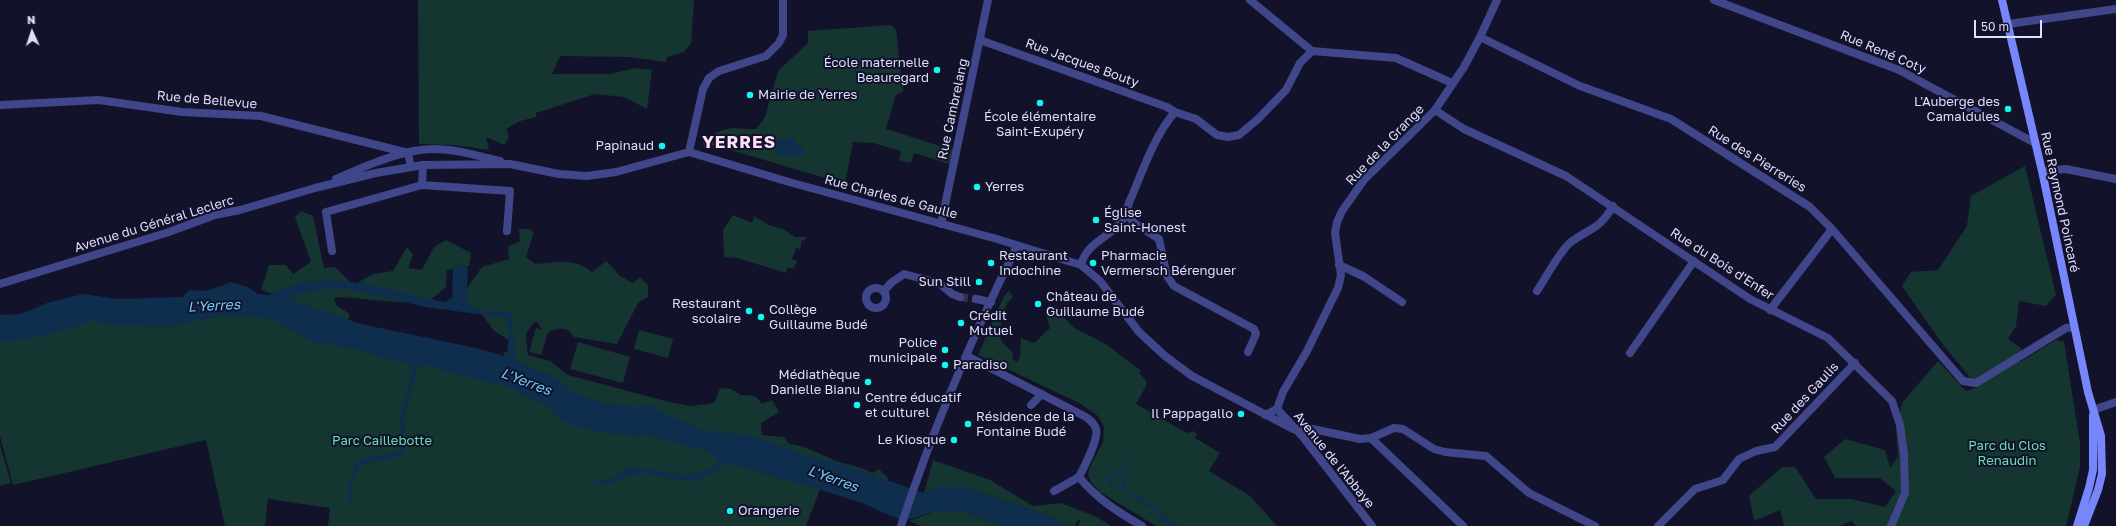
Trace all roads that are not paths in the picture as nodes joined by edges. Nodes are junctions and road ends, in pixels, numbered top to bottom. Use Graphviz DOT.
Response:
graph roads {
  1 [pos="783,0"];
  2 [pos="988,0"];
  3 [pos="1250,0"];
  4 [pos="1497,0"];
  5 [pos="1714,0"];
  6 [pos="2002,0"];
  7 [pos="2116,9"];
  8 [pos="2008,24"];
  9 [pos="1480,37"];
  10 [pos="980,40"];
  11 [pos="1312,51"];
  12 [pos="1452,83"];
  13 [pos="0,105"];
  14 [pos="1435,110"];
  15 [pos="1175,112"];
  16 [pos="2035,143"];
  17 [pos="422,150"];
  18 [pos="689,152"];
  19 [pos="408,154"];
  20 [pos="510,164"];
  21 [pos="423,165"];
  22 [pos="412,167"];
  23 [pos="2042,171"];
  24 [pos="2116,179"];
  25 [pos="422,186"];
  26 [pos="314,188"];
  27 [pos="1612,206"];
  28 [pos="1126,213"];
  29 [pos="941,224"];
  30 [pos="1832,229"];
  31 [pos="507,231"];
  32 [pos="1017,246"];
  33 [pos="332,251"];
  34 [pos="1694,261"];
  35 [pos="1339,265"];
  36 [pos="1081,266"];
  37 [pos="0,284"];
  38 [pos="884,291"];
  39 [pos="1537,291"];
  40 [pos="960,297"];
  41 [pos="976,299"];
  42 [pos="991,302"];
  43 [pos="1402,302"];
  44 [pos="1770,310"];
  45 [pos="2074,327"];
  46 [pos="1248,352"];
  47 [pos="1630,353"];
  48 [pos="967,356"];
  49 [pos="1855,363"];
  50 [pos="1042,394"];
  51 [pos="2116,402"];
  52 [pos="1031,406"];
  53 [pos="1277,408"];
  54 [pos="2093,410"];
  55 [pos="1265,415"];
  56 [pos="1296,430"];
  57 [pos="1371,438"];
  58 [pos="1079,477"];
  59 [pos="1054,491"];
  60 [pos="901,526"];
  61 [pos="1142,526"];
  62 [pos="1372,526"];
  63 [pos="1464,526"];
  64 [pos="1595,526"];
  65 [pos="1658,526"];
  66 [pos="1891,526"];
  67 [pos="2077,526"];
  68 [pos="2084,526"];
  1 -- 18 [label="street"];
  2 -- 10 [label="street, Rue Cambrelang"];
  3 -- 11 [label="street"];
  4 -- 9 [label="street, Rue de la Grange"];
  5 -- 16 [label="street, Rue René Coty"];
  6 -- 8 [label="main road, Rue Raymond Poincaré"];
  7 -- 8 [label="street"];
  8 -- 16 [label="main road, Rue Raymond Poincaré"];
  9 -- 12 [label="street, Rue de la Grange"];
  9 -- 30 [label="street, Rue des Pierreries"];
  10 -- 15 [label="street, Rue Jacques Bouty"];
  10 -- 29 [label="street, Rue Cambrelang"];
  11 -- 12 [label="street"];
  11 -- 15 [label="street, Rue Jacques Bouty"];
  12 -- 14 [label="street, Rue de la Grange"];
  13 -- 19 [label="street, Rue de Bellevue"];
  14 -- 27 [label="street, Rue du Bois d'Enfer"];
  14 -- 35 [label="street, Rue de la Grange"];
  15 -- 28 [label="street"];
  16 -- 23 [label="main road, Rue Raymond Poincaré"];
  17 -- 19 [label="street, Avenue du Général Leclerc"];
  17 -- 20 [label="street, Avenue du Général Leclerc"];
  17 -- 21 [label="street"];
  18 -- 20 [label="street, Rue Charles de Gaulle"];
  18 -- 29 [label="street, Rue Charles de Gaulle"];
  19 -- 22 [label="street"];
  19 -- 26 [label="street, Avenue du Général Leclerc"];
  20 -- 21 [label="street, Rue Charles de Gaulle"];
  21 -- 22 [label="street, Avenue du Général Leclerc"];
  21 -- 25 [label="street"];
  22 -- 26 [label="street, Avenue du Général Leclerc"];
  23 -- 24 [label="street"];
  23 -- 45 [label="main road, Rue Raymond Poincaré"];
  25 -- 31 [label="street"];
  25 -- 33 [label="street"];
  26 -- 37 [label="street, Avenue du Général Leclerc"];
  27 -- 34 [label="street, Rue du Bois d'Enfer"];
  27 -- 39 [label="street"];
  28 -- 36 [label="street"];
  28 -- 46 [label="street"];
  29 -- 32 [label="street, Rue Charles de Gaulle"];
  30 -- 44 [label="street"];
  30 -- 45 [label="street, Rue des Pierreries"];
  32 -- 36 [label="street, Rue Charles de Gaulle"];
  32 -- 42 [label="street"];
  34 -- 44 [label="street, Rue du Bois d'Enfer"];
  34 -- 47 [label="street"];
  35 -- 43 [label="street"];
  35 -- 53 [label="street, Rue de la Grange"];
  36 -- 55 [label="street, Rue Charles de Gaulle"];
  38 -- 40 [label="street"];
  41 -- 42 [label="street"];
  42 -- 48 [label="street"];
  44 -- 49 [label="street, Rue du Bois d'Enfer"];
  45 -- 54 [label="main road, Rue Raymond Poincaré"];
  48 -- 50 [label="street"];
  48 -- 60 [label="street"];
  49 -- 65 [label="street, Rue des Gaulis"];
  49 -- 66 [label="street, Rue du Bois d'Enfer"];
  50 -- 52 [label="street"];
  50 -- 58 [label="street"];
  51 -- 54 [label="street"];
  53 -- 55 [label="street"];
  53 -- 56 [label="street, Avenue de l'Abbaye"];
  54 -- 67 [label="main road, Rue Raymond Poincaré"];
  54 -- 68 [label="main road, Rue Raymond Poincaré"];
  55 -- 56 [label="street, Rue Charles de Gaulle"];
  56 -- 57 [label="street"];
  56 -- 62 [label="street, Avenue de l'Abbaye"];
  57 -- 63 [label="street"];
  57 -- 64 [label="street"];
  58 -- 59 [label="street"];
  58 -- 61 [label="street"];
}
